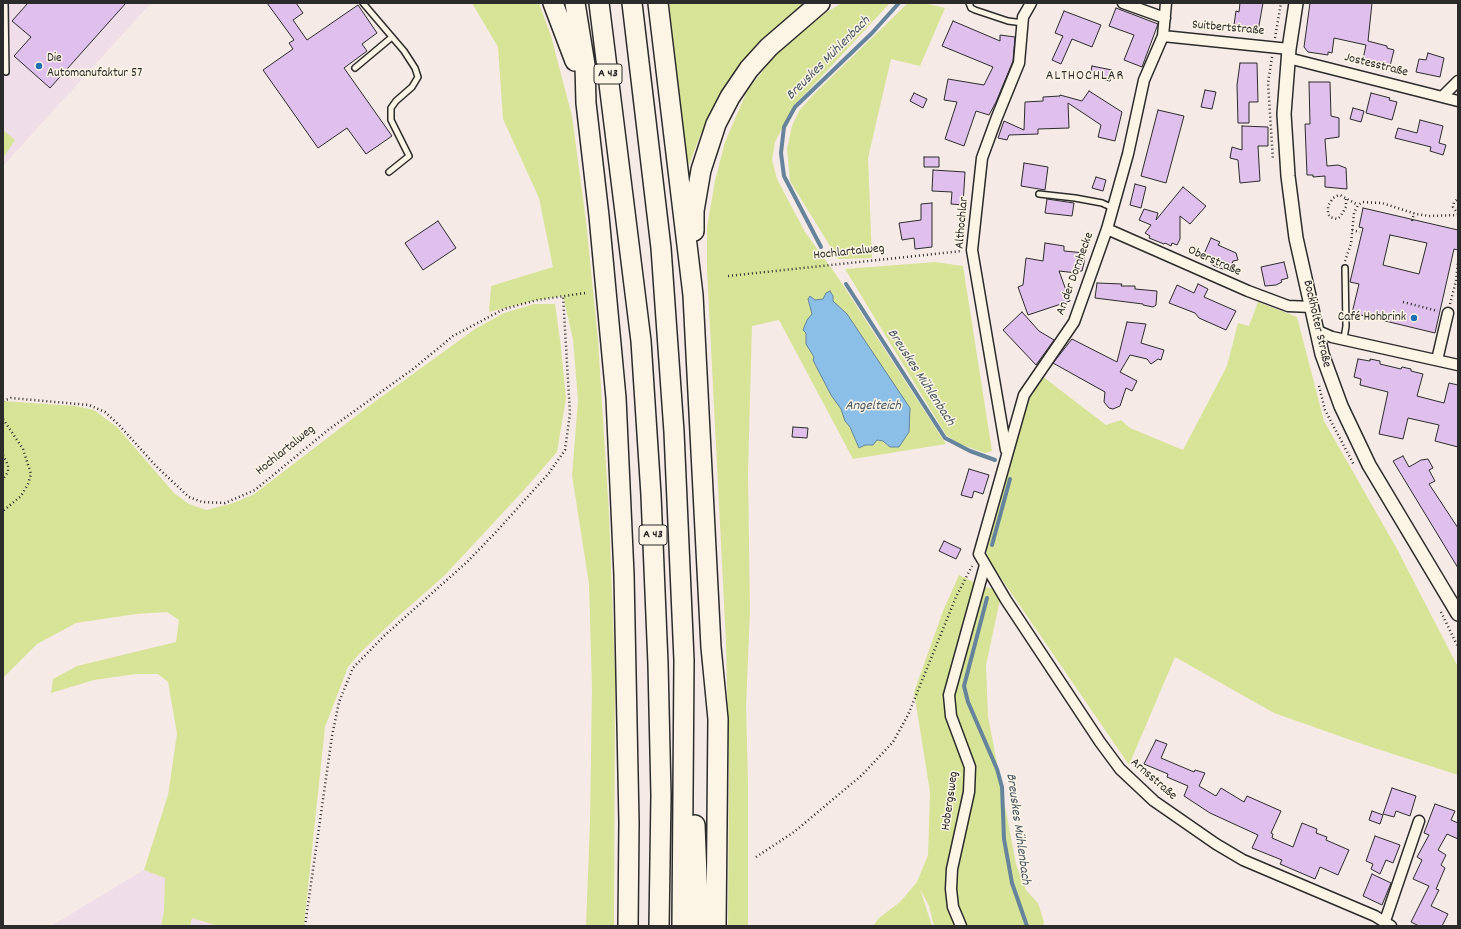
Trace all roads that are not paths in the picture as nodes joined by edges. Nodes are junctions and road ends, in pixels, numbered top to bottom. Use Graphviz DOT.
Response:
graph roads {
  1 [pos="5,3"];
  2 [pos="363,3"];
  3 [pos="553,3"];
  4 [pos="575,3"];
  5 [pos="599,3"];
  6 [pos="632,3"];
  7 [pos="658,3"];
  8 [pos="820,3"];
  9 [pos="969,3"];
  10 [pos="1031,3"];
  11 [pos="1123,3"];
  12 [pos="1166,3"];
  13 [pos="1296,3"];
  14 [pos="1165,18"];
  15 [pos="1022,23"];
  16 [pos="1163,36"];
  17 [pos="392,37"];
  18 [pos="1289,53"];
  19 [pos="355,68"];
  20 [pos="6,72"];
  21 [pos="1458,81"];
  22 [pos="1442,97"];
  23 [pos="1458,101"];
  24 [pos="586,103"];
  25 [pos="389,172"];
  26 [pos="1040,194"];
  27 [pos="1113,208"];
  28 [pos="1107,229"];
  29 [pos="1345,268"];
  30 [pos="693,295"];
  31 [pos="1312,308"];
  32 [pos="1448,313"];
  33 [pos="1318,331"];
  34 [pos="1344,339"];
  35 [pos="1437,360"];
  36 [pos="1458,365"];
  37 [pos="1007,452"];
  38 [pos="985,565"];
  39 [pos="1458,614"];
  40 [pos="683,759"];
  41 [pos="1419,821"];
  42 [pos="1388,924"];
  43 [pos="628,926"];
  44 [pos="659,926"];
  45 [pos="682,926"];
  46 [pos="699,926"];
  47 [pos="716,926"];
  48 [pos="961,926"];
  1 -- 20 [label="lane"];
  2 -- 17 [label="lane"];
  3 -- 24 [label="highway"];
  4 -- 24 [label="highway"];
  5 -- 44 [label="highway, A 43"];
  6 -- 40 [label="highway, A 43"];
  7 -- 30 [label="highway"];
  8 -- 30 [label="highway"];
  9 -- 15 [label="lane"];
  10 -- 15 [label="street, Althochlar"];
  11 -- 14 [label="street"];
  12 -- 14 [label="street, An der Dornhecke"];
  13 -- 18 [label="street, Bockholter Straße"];
  14 -- 16 [label="street, An der Dornhecke"];
  15 -- 37 [label="street, Althochlar"];
  16 -- 18 [label="street, Suitbertstraße"];
  16 -- 27 [label="street, An der Dornhecke"];
  17 -- 19 [label="lane"];
  17 -- 25 [label="lane"];
  18 -- 22 [label="street, Jostesstraße"];
  18 -- 31 [label="street, Bockholter Straße"];
  21 -- 22 [label="street"];
  22 -- 23 [label="street, Jostesstraße"];
  24 -- 43 [label="highway"];
  26 -- 27 [label="lane"];
  27 -- 28 [label="street, An der Dornhecke"];
  28 -- 31 [label="street, Oberstraße"];
  28 -- 37 [label="street, An der Dornhecke"];
  29 -- 34 [label="lane"];
  30 -- 47 [label="highway"];
  31 -- 33 [label="street, Bockholter Straße"];
  32 -- 35 [label="street"];
  33 -- 34 [label="street"];
  33 -- 39 [label="street, Bockholter Straße"];
  34 -- 35 [label="street"];
  35 -- 36 [label="street"];
  37 -- 38 [label="street, An der Dornhecke"];
  38 -- 42 [label="street, Arnsstraße"];
  38 -- 48 [label="street, Hobergsweg"];
  40 -- 45 [label="highway, A 43"];
  40 -- 46 [label="highway"];
  41 -- 42 [label="street, Arnsstraße"];
}
